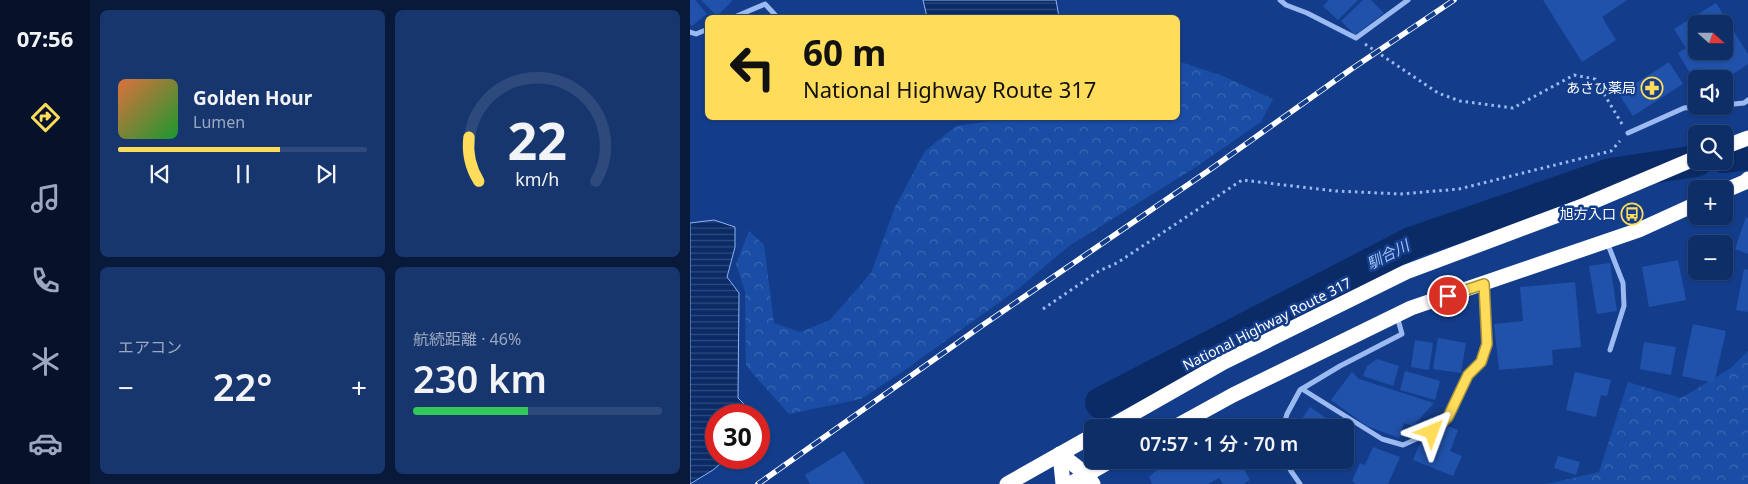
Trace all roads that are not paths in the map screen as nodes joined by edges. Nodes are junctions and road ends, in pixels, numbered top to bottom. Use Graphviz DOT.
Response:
graph roads {
  1 [pos="1280,0"];
  2 [pos="1408,0"];
  3 [pos="739,15"];
  4 [pos="775,15"];
  5 [pos="705,30"];
  6 [pos="690,32"];
  7 [pos="1748,100"];
  8 [pos="1733,104"];
  9 [pos="1688,108"];
  10 [pos="1628,133"];
  11 [pos="1748,138"];
  12 [pos="1733,144"];
  13 [pos="1688,161"];
  14 [pos="1748,179"];
  15 [pos="1733,186"];
  16 [pos="1688,208"];
  17 [pos="1606,242"];
  18 [pos="1484,284"];
  19 [pos="1396,316"];
  20 [pos="1610,350"];
  21 [pos="1302,389"];
  22 [pos="1124,419"];
  23 [pos="1189,419"];
  24 [pos="1286,419"];
  25 [pos="1084,440"];
  26 [pos="1060,454"];
  27 [pos="1102,469"];
  28 [pos="1289,469"];
  29 [pos="1090,479"];
  30 [pos="1007,484"];
  31 [pos="1064,484"];
  32 [pos="1070,484"];
  33 [pos="1300,484"];
  1 -- 2 [label="street"];
  3 -- 4 [label="street"];
  5 -- 6 [label="street"];
  7 -- 8 [label="street"];
  9 -- 10 [label="street"];
  11 -- 12 [label="highway"];
  13 -- 22 [label="highway, National Highway Route 317"];
  14 -- 15 [label="highway"];
  16 -- 17 [label="highway"];
  17 -- 18 [label="highway"];
  17 -- 20 [label="street"];
  18 -- 19 [label="highway"];
  18 -- 21 [label="street"];
  19 -- 21 [label="street"];
  19 -- 23 [label="highway"];
  21 -- 24 [label="street"];
  25 -- 26 [label="highway"];
  26 -- 29 [label="highway"];
  26 -- 30 [label="highway"];
  26 -- 31 [label="highway"];
  27 -- 29 [label="highway"];
  28 -- 33 [label="street"];
  29 -- 32 [label="highway"];
}
